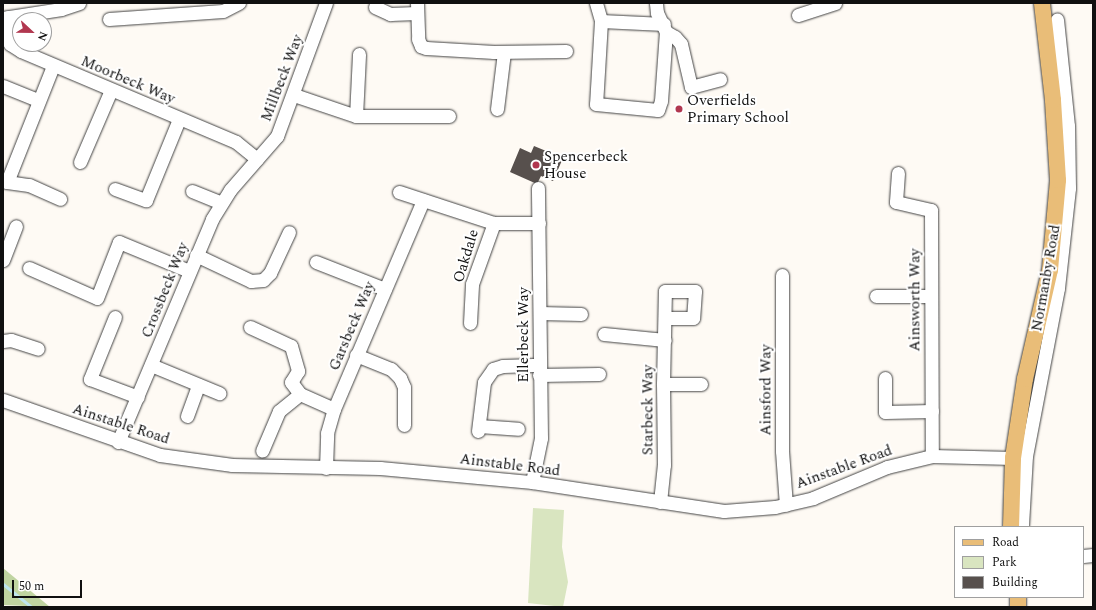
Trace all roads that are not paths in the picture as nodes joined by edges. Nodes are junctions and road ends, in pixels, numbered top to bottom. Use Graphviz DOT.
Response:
graph roads {
  1 [pos="79,3"];
  2 [pos="239,3"];
  3 [pos="326,3"];
  4 [pos="596,3"];
  5 [pos="835,3"];
  6 [pos="1042,3"];
  7 [pos="375,7"];
  8 [pos="417,8"];
  9 [pos="798,15"];
  10 [pos="5,18"];
  11 [pos="661,18"];
  12 [pos="109,19"];
  13 [pos="1057,20"];
  14 [pos="602,21"];
  15 [pos="566,51"];
  16 [pos="504,52"];
  17 [pos="359,54"];
  18 [pos="53,66"];
  19 [pos="1056,77"];
  20 [pos="720,79"];
  21 [pos="3,86"];
  22 [pos="111,90"];
  23 [pos="294,95"];
  24 [pos="38,100"];
  25 [pos="497,109"];
  26 [pos="356,116"];
  27 [pos="449,116"];
  28 [pos="179,119"];
  29 [pos="257,159"];
  30 [pos="80,162"];
  31 [pos="898,173"];
  32 [pos="5,182"];
  33 [pos="538,188"];
  34 [pos="115,189"];
  35 [pos="192,191"];
  36 [pos="399,192"];
  37 [pos="60,199"];
  38 [pos="423,200"];
  39 [pos="221,203"];
  40 [pos="494,223"];
  41 [pos="539,223"];
  42 [pos="16,226"];
  43 [pos="289,232"];
  44 [pos="196,256"];
  45 [pos="3,260"];
  46 [pos="316,262"];
  47 [pos="29,268"];
  48 [pos="189,271"];
  49 [pos="782,275"];
  50 [pos="385,289"];
  51 [pos="876,296"];
  52 [pos="931,296"];
  53 [pos="540,313"];
  54 [pos="580,314"];
  55 [pos="115,317"];
  56 [pos="665,318"];
  57 [pos="470,323"];
  58 [pos="250,327"];
  59 [pos="604,334"];
  60 [pos="665,340"];
  61 [pos="3,341"];
  62 [pos="38,349"];
  63 [pos="356,355"];
  64 [pos="151,365"];
  65 [pos="540,370"];
  66 [pos="599,374"];
  67 [pos="885,378"];
  68 [pos="662,384"];
  69 [pos="701,384"];
  70 [pos="198,385"];
  71 [pos="219,393"];
  72 [pos="300,394"];
  73 [pos="138,397"];
  74 [pos="3,400"];
  75 [pos="334,409"];
  76 [pos="932,411"];
  77 [pos="187,416"];
  78 [pos="404,425"];
  79 [pos="518,429"];
  80 [pos="118,442"];
  81 [pos="262,451"];
  82 [pos="932,456"];
  83 [pos="1013,458"];
  84 [pos="326,468"];
  85 [pos="532,482"];
  86 [pos="660,502"];
  87 [pos="786,505"];
  88 [pos="1016,507"];
  89 [pos="1017,526"];
  1 -- 10 [label="street"];
  2 -- 12 [label="street"];
  3 -- 23 [label="street, Millbeck Way"];
  4 -- 14 [label="street"];
  5 -- 9 [label="street"];
  6 -- 19 [label="main road, Normanby Road"];
  7 -- 8 [label="street"];
  8 -- 16 [label="street"];
  10 -- 18 [label="street, Moorbeck Way"];
  11 -- 14 [label="street"];
  11 -- 14 [label="street"];
  11 -- 20 [label="street"];
  13 -- 19 [label="street"];
  15 -- 16 [label="street"];
  16 -- 25 [label="street"];
  17 -- 26 [label="street"];
  18 -- 22 [label="street, Moorbeck Way"];
  18 -- 24 [label="street"];
  19 -- 83 [label="main road, Normanby Road"];
  19 -- 88 [label="street"];
  21 -- 24 [label="street"];
  22 -- 28 [label="street, Moorbeck Way"];
  22 -- 30 [label="street"];
  23 -- 26 [label="street"];
  23 -- 29 [label="street, Millbeck Way"];
  24 -- 32 [label="street"];
  26 -- 27 [label="street"];
  28 -- 29 [label="street, Moorbeck Way"];
  28 -- 34 [label="street"];
  29 -- 39 [label="street, Crossbeck Way"];
  31 -- 52 [label="street, Ainsworth Way"];
  32 -- 37 [label="street"];
  33 -- 41 [label="street, Ellerbeck Way"];
  35 -- 39 [label="street"];
  36 -- 38 [label="street"];
  38 -- 40 [label="street"];
  38 -- 50 [label="street, Garsbeck Way"];
  39 -- 44 [label="street, Crossbeck Way"];
  40 -- 41 [label="street"];
  40 -- 57 [label="street, Oakdale"];
  41 -- 53 [label="street, Ellerbeck Way"];
  42 -- 45 [label="street"];
  43 -- 44 [label="street"];
  44 -- 48 [label="street, Crossbeck Way"];
  46 -- 50 [label="street"];
  47 -- 48 [label="street"];
  48 -- 64 [label="street, Crossbeck Way"];
  49 -- 87 [label="street, Ainsford Way"];
  50 -- 63 [label="street, Garsbeck Way"];
  51 -- 52 [label="street"];
  52 -- 76 [label="street, Ainsworth Way"];
  53 -- 54 [label="street"];
  53 -- 65 [label="street, Ellerbeck Way"];
  55 -- 73 [label="street"];
  56 -- 60 [label="street, Starbeck Way"];
  58 -- 72 [label="street"];
  59 -- 60 [label="street"];
  60 -- 68 [label="street, Starbeck Way"];
  61 -- 62 [label="street"];
  63 -- 75 [label="street, Garsbeck Way"];
  63 -- 78 [label="street"];
  64 -- 70 [label="street"];
  64 -- 73 [label="street, Crossbeck Way"];
  65 -- 66 [label="street"];
  65 -- 79 [label="street"];
  65 -- 85 [label="street, Ellerbeck Way"];
  67 -- 76 [label="street"];
  68 -- 69 [label="street"];
  68 -- 86 [label="street, Starbeck Way"];
  70 -- 71 [label="street"];
  70 -- 77 [label="street"];
  72 -- 75 [label="street"];
  72 -- 81 [label="street"];
  73 -- 80 [label="street, Crossbeck Way"];
  74 -- 80 [label="street, Ainstable Road"];
  75 -- 84 [label="street, Garsbeck Way"];
  76 -- 82 [label="street, Ainsworth Way"];
  80 -- 84 [label="street, Ainstable Road"];
  82 -- 83 [label="street, Ainstable Road"];
  82 -- 87 [label="street, Ainstable Road"];
  83 -- 88 [label="main road, Normanby Road"];
  84 -- 85 [label="street, Ainstable Road"];
  85 -- 86 [label="street, Ainstable Road"];
  86 -- 87 [label="street, Ainstable Road"];
  88 -- 89 [label="main road, Normanby Road"];
}
